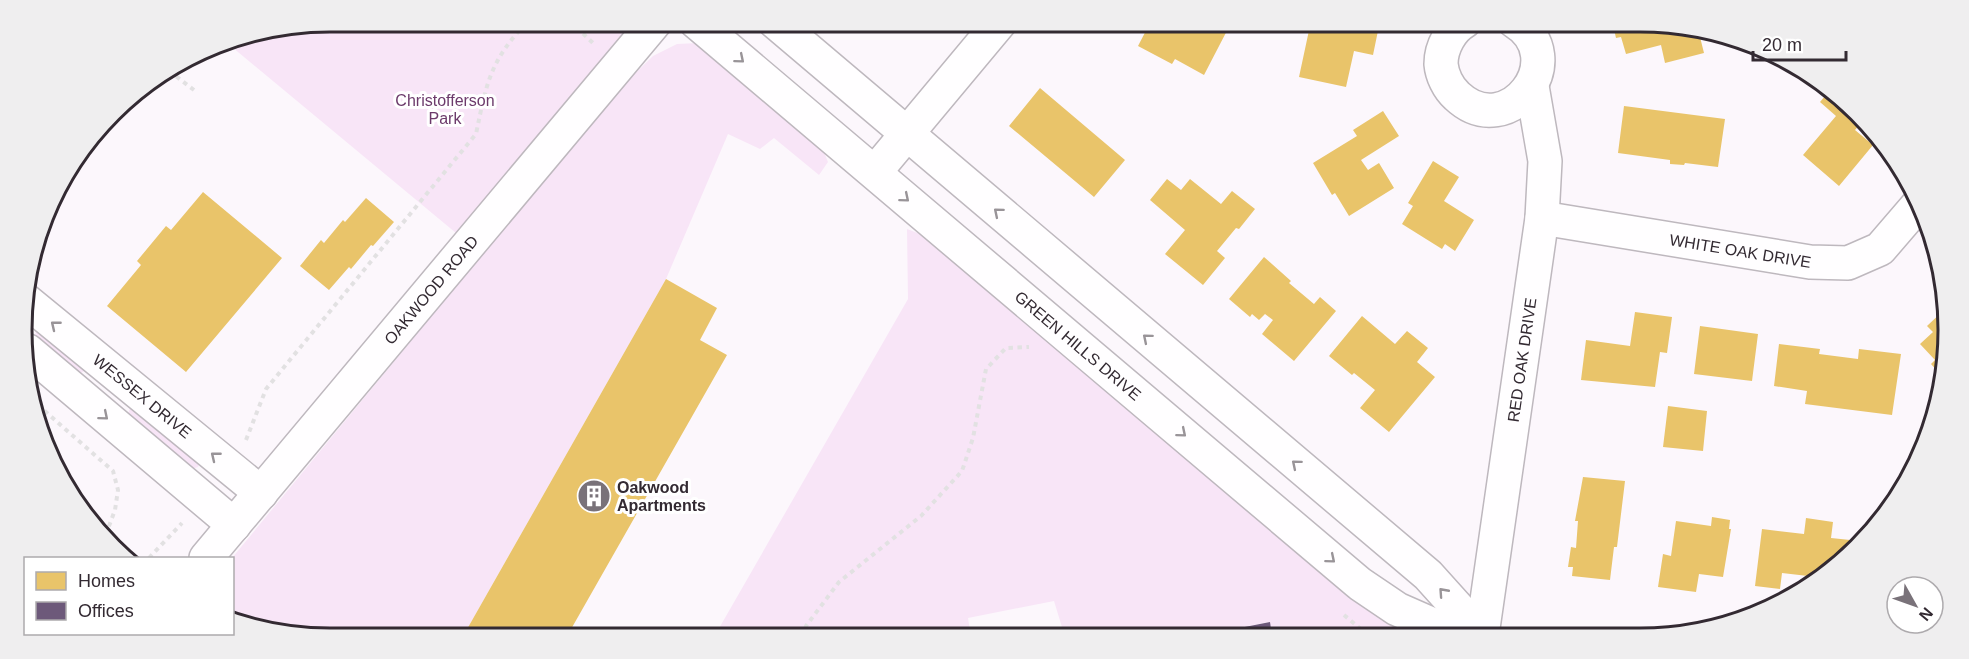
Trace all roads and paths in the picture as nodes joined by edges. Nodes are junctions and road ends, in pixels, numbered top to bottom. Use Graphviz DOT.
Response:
graph roads {
  1 [pos="518,32"];
  2 [pos="582,32"];
  3 [pos="647,32"];
  4 [pos="708,32"];
  5 [pos="787,32"];
  6 [pos="992,32"];
  7 [pos="1452,32"];
  8 [pos="1527,32"];
  9 [pos="597,46"];
  10 [pos="174,75"];
  11 [pos="1532,86"];
  12 [pos="194,90"];
  13 [pos="907,135"];
  14 [pos="875,172"];
  15 [pos="1913,211"];
  16 [pos="1542,218"];
  17 [pos="32,306"];
  18 [pos="1035,349"];
  19 [pos="33,355"];
  20 [pos="1181,366"];
  21 [pos="1149,405"];
  22 [pos="43,409"];
  23 [pos="243,448"];
  24 [pos="261,493"];
  25 [pos="189,516"];
  26 [pos="234,525"];
  27 [pos="108,529"];
  28 [pos="151,557"];
  29 [pos="207,557"];
  30 [pos="1342,612"];
  31 [pos="805,628"];
  32 [pos="1360,628"];
  33 [pos="1444,628"];
  34 [pos="1477,628"];
  35 [pos="1484,628"];
  1 -- 23 [label="path"];
  2 -- 9 [label="path"];
  3 -- 24 [label="street, OAKWOOD ROAD"];
  4 -- 14 [label="street, GREEN HILLS DRIVE, one-way"];
  5 -- 13 [label="street"];
  6 -- 13 [label="street"];
  7 -- 11 [label="street"];
  8 -- 11 [label="street, RED OAK DRIVE"];
  10 -- 12 [label="path"];
  11 -- 16 [label="street, RED OAK DRIVE"];
  13 -- 14 [label="street"];
  20 -- 13 [label="street, one-way"];
  14 -- 21 [label="street, GREEN HILLS DRIVE, one-way"];
  15 -- 16 [label="street, WHITE OAK DRIVE"];
  16 -- 35 [label="street, RED OAK DRIVE"];
  24 -- 17 [label="street, WESSEX DRIVE, one-way"];
  18 -- 31 [label="path"];
  19 -- 26 [label="street, one-way"];
  20 -- 21 [label="street"];
  34 -- 20 [label="street, one-way"];
  21 -- 33 [label="street, GREEN HILLS DRIVE, one-way"];
  22 -- 27 [label="path"];
  24 -- 26 [label="street, OAKWOOD ROAD"];
  25 -- 28 [label="path"];
  26 -- 29 [label="street, OAKWOOD ROAD"];
  30 -- 32 [label="path"];
}
